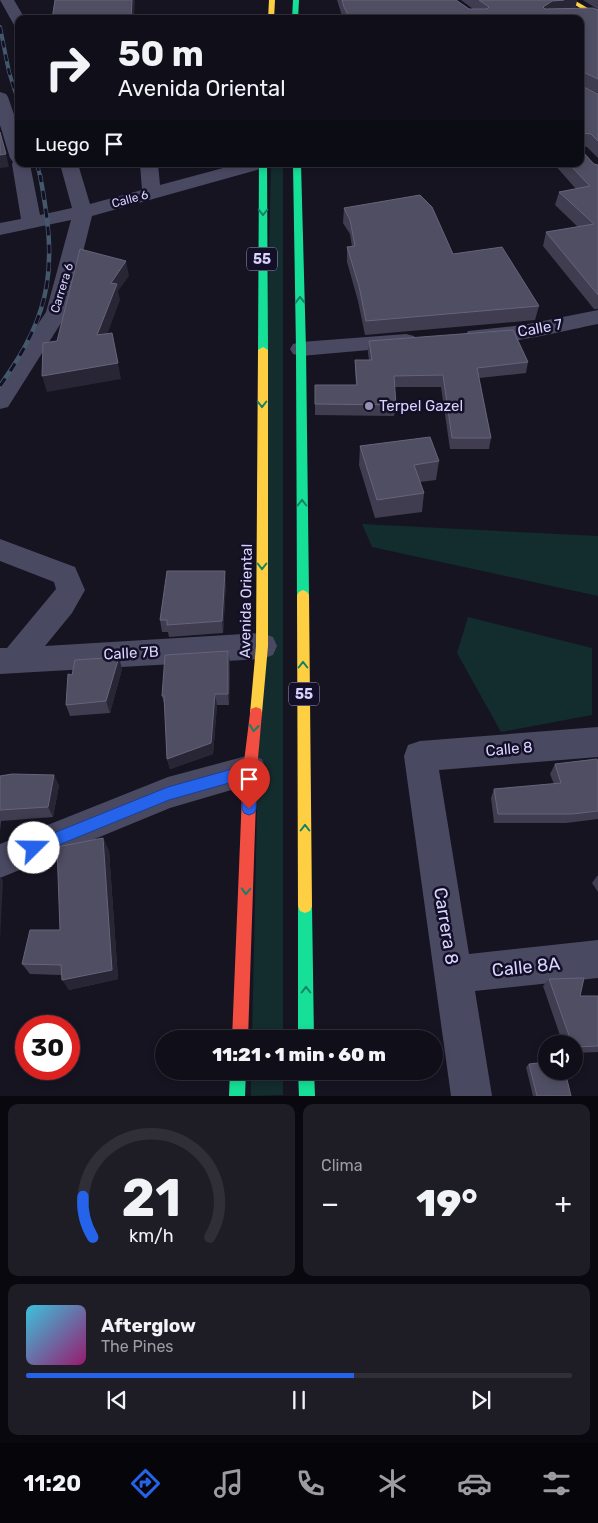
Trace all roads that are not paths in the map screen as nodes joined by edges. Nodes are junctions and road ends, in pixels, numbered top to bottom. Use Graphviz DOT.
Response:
graph roads {
  1 [pos="7,0"];
  2 [pos="272,0"];
  3 [pos="296,0"];
  4 [pos="570,0"];
  5 [pos="584,0"];
  6 [pos="597,13"];
  7 [pos="15,15"];
  8 [pos="271,15"];
  9 [pos="295,15"];
  10 [pos="582,15"];
  11 [pos="0,97"];
  12 [pos="6,132"];
  13 [pos="15,160"];
  14 [pos="17,167"];
  15 [pos="70,167"];
  16 [pos="149,167"];
  17 [pos="236,167"];
  18 [pos="263,167"];
  19 [pos="297,167"];
  20 [pos="152,193"];
  21 [pos="83,212"];
  22 [pos="32,223"];
  23 [pos="0,229"];
  24 [pos="598,317"];
  25 [pos="455,337"];
  26 [pos="426,339"];
  27 [pos="301,349"];
  28 [pos="0,400"];
  29 [pos="0,550"];
  30 [pos="262,646"];
  31 [pos="8,660"];
  32 [pos="598,742"];
  33 [pos="420,756"];
  34 [pos="250,770"];
  35 [pos="0,861"];
  36 [pos="598,959"];
  37 [pos="454,975"];
  38 [pos="240,1030"];
  39 [pos="306,1030"];
  40 [pos="238,1080"];
  41 [pos="306,1080"];
  42 [pos="237,1096"];
  43 [pos="306,1096"];
  44 [pos="472,1096"];
  1 -- 7 [label="street"];
  2 -- 8 [label="main road"];
  3 -- 9 [label="main road"];
  4 -- 6 [label="main road"];
  5 -- 6 [label="main road"];
  6 -- 10 [label="street"];
  11 -- 12 [label="street"];
  12 -- 13 [label="street"];
  14 -- 22 [label="street"];
  15 -- 21 [label="street"];
  16 -- 20 [label="street"];
  17 -- 20 [label="street, Calle 6"];
  18 -- 30 [label="main road, Avenida Oriental / 55, one-way"];
  27 -- 19 [label="main road, 55, one-way"];
  20 -- 21 [label="street, Calle 6"];
  21 -- 22 [label="street, Calle 6"];
  21 -- 28 [label="street, Carrera 6"];
  22 -- 23 [label="street, Calle 6"];
  24 -- 25 [label="street, Calle 7"];
  26 -- 27 [label="street"];
  39 -- 27 [label="main road, 55, one-way"];
  29 -- 31 [label="street"];
  30 -- 31 [label="street, Calle 7B"];
  30 -- 34 [label="main road, Avenida Oriental / 55, one-way"];
  32 -- 33 [label="street, Calle 8"];
  33 -- 37 [label="street, Carrera 8"];
  34 -- 35 [label="street"];
  34 -- 38 [label="main road, Avenida Oriental / 55, one-way"];
  36 -- 37 [label="street, Calle 8A"];
  37 -- 44 [label="street, Carrera 8"];
  40 -- 42 [label="main road"];
  41 -- 43 [label="main road"];
}
